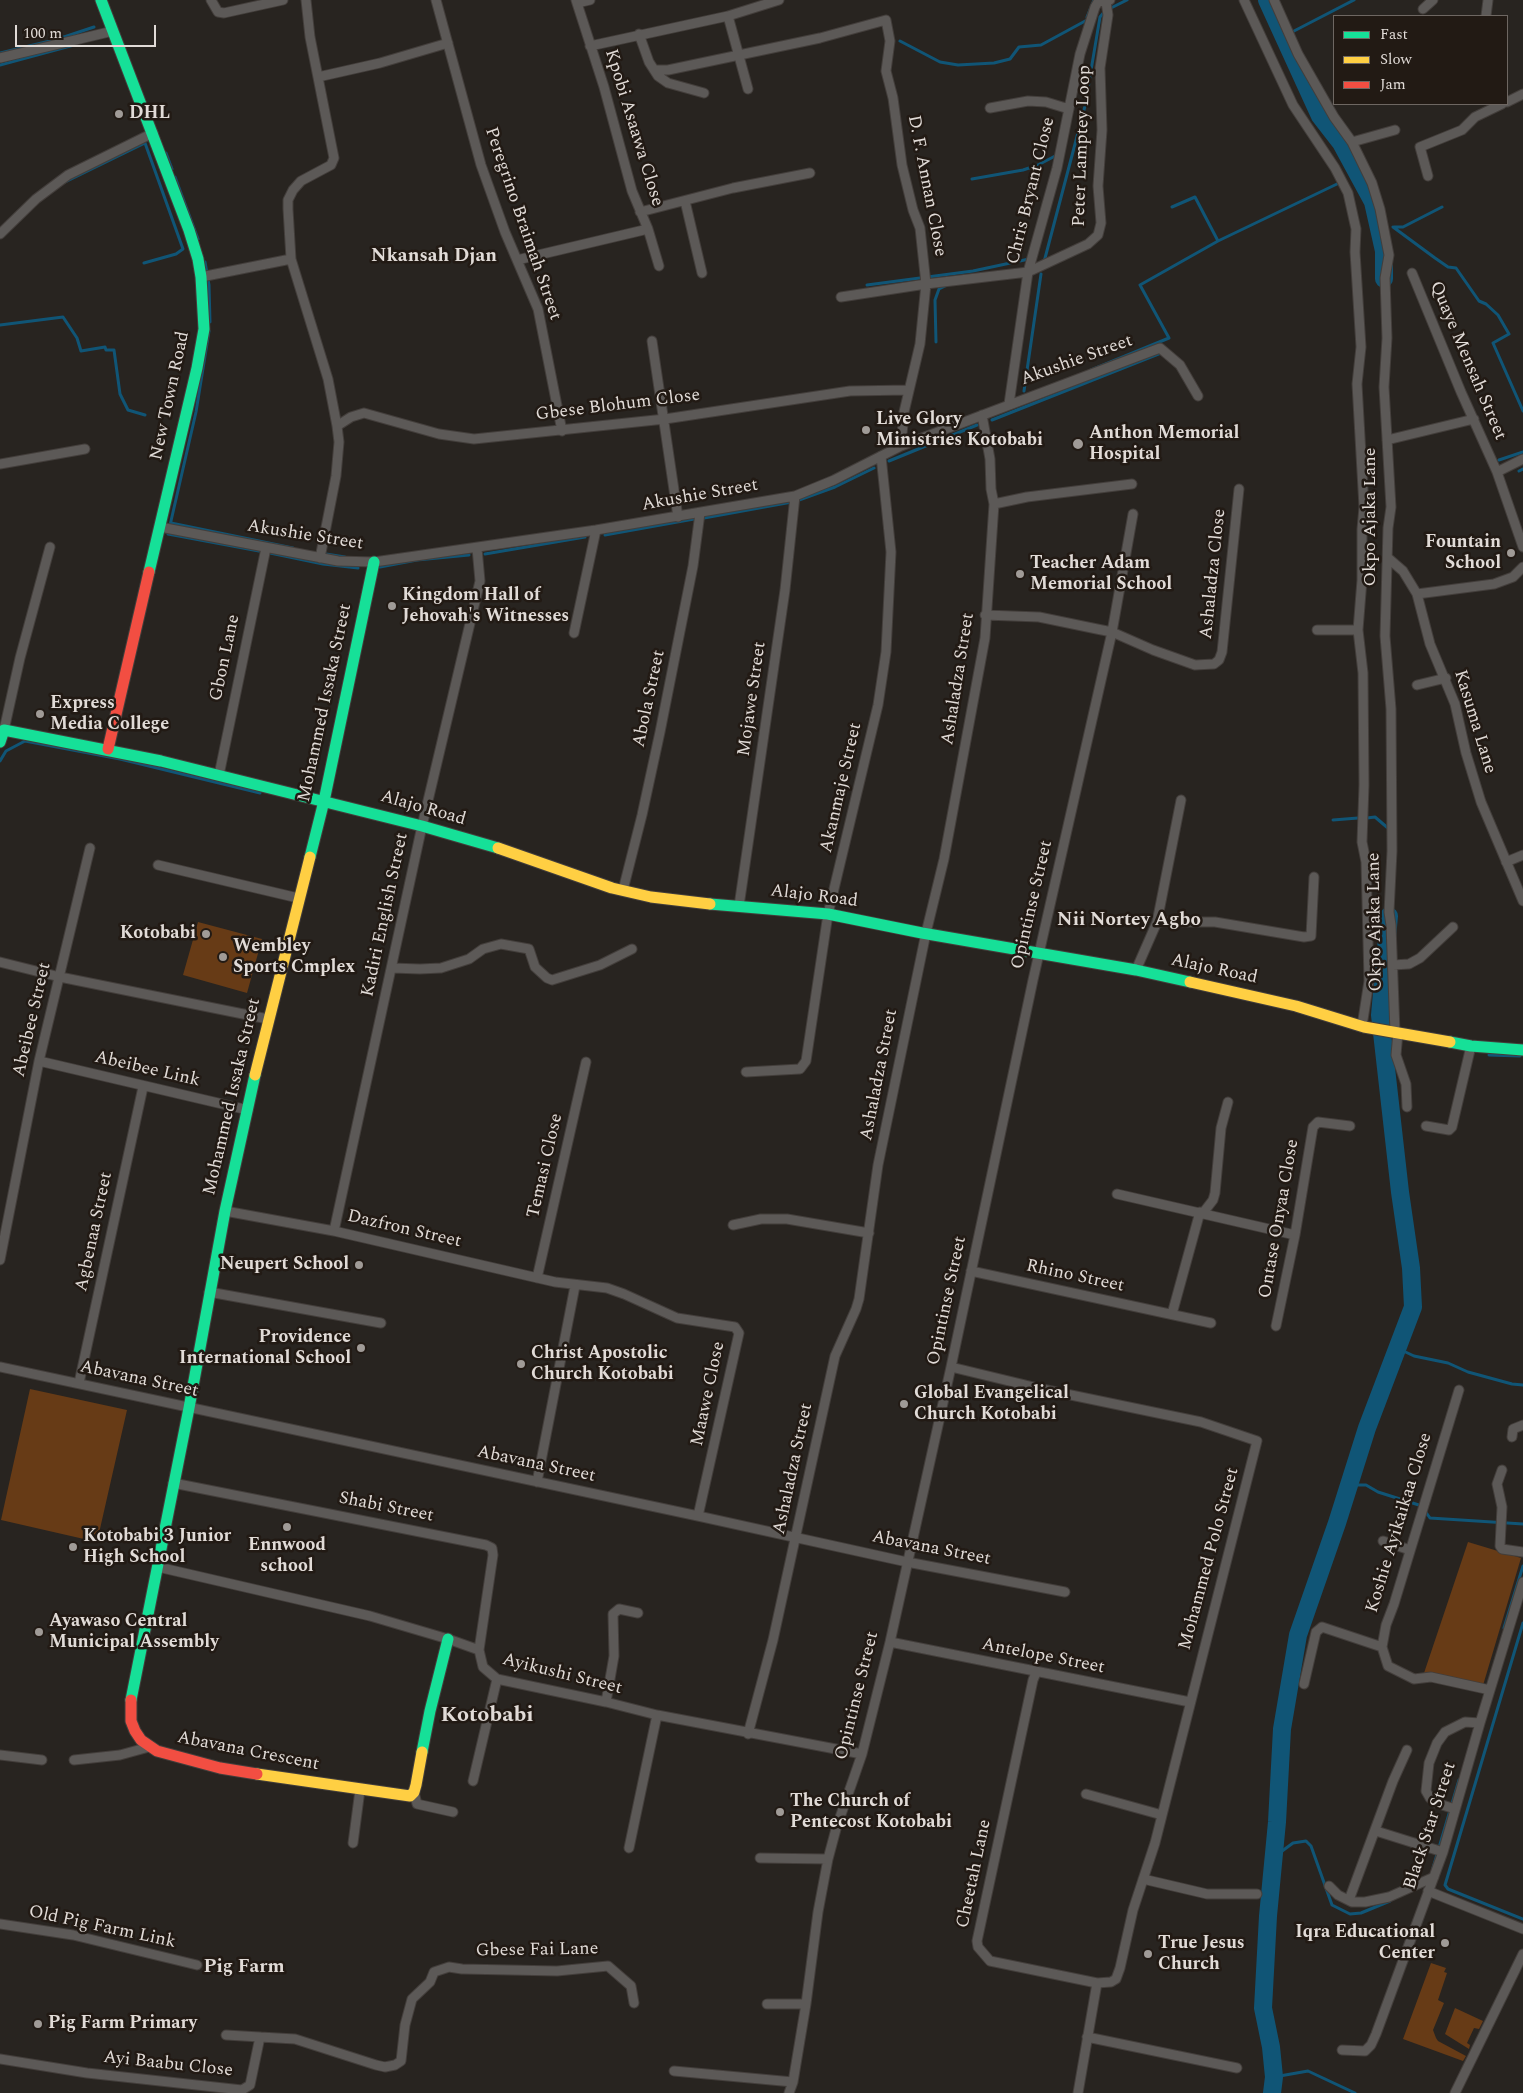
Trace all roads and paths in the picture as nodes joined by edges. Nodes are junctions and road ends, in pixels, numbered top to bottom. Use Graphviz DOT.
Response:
graph roads {
  1 [pos="101,0"];
  2 [pos="211,0"];
  3 [pos="283,0"];
  4 [pos="306,0"];
  5 [pos="436,0"];
  6 [pos="590,0"];
  7 [pos="779,0"];
  8 [pos="1244,0"];
  9 [pos="1274,0"];
  10 [pos="1433,0"];
  11 [pos="1488,0"];
  12 [pos="1108,1"];
  13 [pos="576,2"];
  14 [pos="1423,9"];
  15 [pos="1486,15"];
  16 [pos="728,16"];
  17 [pos="113,31"];
  18 [pos="639,34"];
  19 [pos="448,43"];
  20 [pos="590,46"];
  21 [pos="739,54"];
  22 [pos="0,58"];
  23 [pos="654,70"];
  24 [pos="318,77"];
  25 [pos="748,89"];
  26 [pos="704,93"];
  27 [pos="1523,94"];
  28 [pos="1508,102"];
  29 [pos="1500,105"];
  30 [pos="990,108"];
  31 [pos="1069,109"];
  32 [pos="1396,130"];
  33 [pos="153,133"];
  34 [pos="1352,142"];
  35 [pos="810,173"];
  36 [pos="1428,176"];
  37 [pos="685,201"];
  38 [pos="640,212"];
  39 [pos="648,229"];
  40 [pos="0,234"];
  41 [pos="291,259"];
  42 [pos="517,260"];
  43 [pos="659,266"];
  44 [pos="1028,272"];
  45 [pos="702,273"];
  46 [pos="1412,273"];
  47 [pos="201,277"];
  48 [pos="926,284"];
  49 [pos="841,297"];
  50 [pos="652,341"];
  51 [pos="908,390"];
  52 [pos="1198,396"];
  53 [pos="1009,404"];
  54 [pos="982,415"];
  55 [pos="665,419"];
  56 [pos="1474,419"];
  57 [pos="337,426"];
  58 [pos="562,431"];
  59 [pos="1387,440"];
  60 [pos="901,446"];
  61 [pos="85,449"];
  62 [pos="881,456"];
  63 [pos="1523,459"];
  64 [pos="0,464"];
  65 [pos="1498,472"];
  66 [pos="1132,484"];
  67 [pos="1240,490"];
  68 [pos="796,496"];
  69 [pos="994,504"];
  70 [pos="700,513"];
  71 [pos="1133,514"];
  72 [pos="678,517"];
  73 [pos="160,527"];
  74 [pos="596,530"];
  75 [pos="50,547"];
  76 [pos="1523,547"];
  77 [pos="266,548"];
  78 [pos="477,548"];
  79 [pos="320,558"];
  80 [pos="1388,558"];
  81 [pos="374,562"];
  82 [pos="1523,567"];
  83 [pos="1417,594"];
  84 [pos="985,616"];
  85 [pos="1317,630"];
  86 [pos="1358,630"];
  87 [pos="1112,632"];
  88 [pos="574,633"];
  89 [pos="1446,678"];
  90 [pos="1417,685"];
  91 [pos="2,729"];
  92 [pos="0,742"];
  93 [pos="108,749"];
  94 [pos="219,775"];
  95 [pos="1181,800"];
  96 [pos="324,801"];
  97 [pos="422,826"];
  98 [pos="90,848"];
  99 [pos="1523,855"];
  100 [pos="1506,862"];
  101 [pos="158,865"];
  102 [pos="1314,877"];
  103 [pos="623,890"];
  104 [pos="298,898"];
  105 [pos="1523,901"];
  106 [pos="739,906"];
  107 [pos="828,914"];
  108 [pos="1156,922"];
  109 [pos="1453,927"];
  110 [pos="926,933"];
  111 [pos="632,949"];
  112 [pos="1041,953"];
  113 [pos="0,962"];
  114 [pos="1393,965"];
  115 [pos="392,968"];
  116 [pos="1136,970"];
  117 [pos="60,977"];
  118 [pos="268,1019"];
  119 [pos="1363,1026"];
  120 [pos="1395,1032"];
  121 [pos="1470,1046"];
  122 [pos="1523,1050"];
  123 [pos="39,1061"];
  124 [pos="586,1062"];
  125 [pos="746,1072"];
  126 [pos="144,1087"];
  127 [pos="1228,1102"];
  128 [pos="1407,1107"];
  129 [pos="248,1110"];
  130 [pos="1350,1126"];
  131 [pos="1426,1126"];
  132 [pos="1117,1194"];
  133 [pos="225,1211"];
  134 [pos="1202,1213"];
  135 [pos="733,1226"];
  136 [pos="334,1231"];
  137 [pos="869,1233"];
  138 [pos="1295,1235"];
  139 [pos="0,1260"];
  140 [pos="971,1271"];
  141 [pos="537,1278"];
  142 [pos="575,1286"];
  143 [pos="209,1292"];
  144 [pos="1172,1314"];
  145 [pos="380,1323"];
  146 [pos="1211,1323"];
  147 [pos="1276,1326"];
  148 [pos="0,1367"];
  149 [pos="951,1367"];
  150 [pos="79,1384"];
  151 [pos="1458,1390"];
  152 [pos="189,1408"];
  153 [pos="1523,1425"];
  154 [pos="1512,1437"];
  155 [pos="1502,1470"];
  156 [pos="537,1482"];
  157 [pos="173,1483"];
  158 [pos="698,1516"];
  159 [pos="796,1538"];
  160 [pos="1383,1541"];
  161 [pos="1410,1550"];
  162 [pos="1523,1552"];
  163 [pos="907,1562"];
  164 [pos="158,1567"];
  165 [pos="1523,1582"];
  166 [pos="1064,1592"];
  167 [pos="638,1614"];
  168 [pos="448,1639"];
  169 [pos="890,1642"];
  170 [pos="1382,1647"];
  171 [pos="479,1650"];
  172 [pos="1036,1673"];
  173 [pos="496,1679"];
  174 [pos="1304,1684"];
  175 [pos="1490,1690"];
  176 [pos="606,1702"];
  177 [pos="1190,1702"];
  178 [pos="657,1715"];
  179 [pos="1480,1723"];
  180 [pos="748,1734"];
  181 [pos="149,1747"];
  182 [pos="1407,1750"];
  183 [pos="862,1754"];
  184 [pos="0,1755"];
  185 [pos="42,1760"];
  186 [pos="74,1760"];
  187 [pos="473,1781"];
  188 [pos="360,1790"];
  189 [pos="414,1792"];
  190 [pos="1086,1794"];
  191 [pos="1455,1809"];
  192 [pos="453,1812"];
  193 [pos="1162,1815"];
  194 [pos="1376,1831"];
  195 [pos="353,1843"];
  196 [pos="629,1848"];
  197 [pos="1443,1852"];
  198 [pos="760,1858"];
  199 [pos="828,1859"];
  200 [pos="1434,1877"];
  201 [pos="1143,1879"];
  202 [pos="1329,1886"];
  203 [pos="1428,1891"];
  204 [pos="1257,1894"];
  205 [pos="1349,1900"];
  206 [pos="0,1924"];
  207 [pos="1523,1929"];
  208 [pos="1523,1954"];
  209 [pos="197,1965"];
  210 [pos="1102,1983"];
  211 [pos="634,2003"];
  212 [pos="767,2004"];
  213 [pos="806,2004"];
  214 [pos="226,2035"];
  215 [pos="1087,2037"];
  216 [pos="260,2038"];
  217 [pos="1342,2050"];
  218 [pos="0,2059"];
  219 [pos="1237,2068"];
  220 [pos="674,2070"];
  221 [pos="793,2082"];
  222 [pos="789,2093"];
  223 [pos="1078,2093"];
  224 [pos="1455,2093"];
  1 -- 17 [label="street, New Town Road"];
  2 -- 3 [label="street"];
  4 -- 24 [label="street"];
  5 -- 19 [label="street, Peregrino Braimah Street"];
  6 -- 13 [label="street"];
  7 -- 16 [label="street"];
  8 -- 86 [label="street"];
  9 -- 34 [label="street, Okpo Ajaka Lane"];
  10 -- 14 [label="street"];
  11 -- 15 [label="street"];
  12 -- 31 [label="street, Chris Bryant Close"];
  12 -- 44 [label="street, Peter Lamptey Loop"];
  13 -- 20 [label="street, Kpobi Asaawa Close"];
  16 -- 18 [label="street"];
  16 -- 21 [label="street"];
  17 -- 22 [label="street"];
  17 -- 33 [label="street, New Town Road"];
  18 -- 20 [label="street"];
  18 -- 23 [label="street"];
  19 -- 24 [label="street"];
  19 -- 42 [label="street, Peregrino Braimah Street"];
  20 -- 38 [label="street, Kpobi Asaawa Close"];
  21 -- 23 [label="street"];
  21 -- 25 [label="street"];
  21 -- 48 [label="street, D. F. Annan Close"];
  23 -- 26 [label="street"];
  24 -- 41 [label="street"];
  27 -- 28 [label="street"];
  29 -- 36 [label="street"];
  30 -- 31 [label="street"];
  31 -- 44 [label="street, Chris Bryant Close"];
  32 -- 34 [label="street"];
  33 -- 40 [label="street"];
  33 -- 47 [label="street, New Town Road"];
  34 -- 59 [label="street, Okpo Ajaka Lane"];
  35 -- 37 [label="street"];
  37 -- 38 [label="street"];
  37 -- 45 [label="street"];
  38 -- 39 [label="street, Kpobi Asaawa Close"];
  39 -- 42 [label="street"];
  39 -- 43 [label="street, Kpobi Asaawa Close"];
  41 -- 47 [label="street"];
  41 -- 57 [label="street"];
  42 -- 58 [label="street, Peregrino Braimah Street"];
  44 -- 48 [label="street, Peter Lamptey Loop"];
  44 -- 53 [label="street, Chris Bryant Close"];
  46 -- 56 [label="street, Quaye Mensah Street"];
  47 -- 73 [label="street, New Town Road"];
  48 -- 49 [label="street, Peter Lamptey Loop"];
  48 -- 51 [label="street, D. F. Annan Close"];
  50 -- 55 [label="street"];
  51 -- 55 [label="street, Gbese Blohum Close"];
  51 -- 60 [label="street, D. F. Annan Close"];
  52 -- 53 [label="street, Akushie Street"];
  53 -- 54 [label="street, Akushie Street"];
  54 -- 60 [label="street, Akushie Street"];
  54 -- 69 [label="street, Ashaladza Street"];
  55 -- 58 [label="street, Gbese Blohum Close"];
  55 -- 72 [label="street"];
  56 -- 59 [label="street"];
  56 -- 65 [label="street, Quaye Mensah Street"];
  57 -- 58 [label="street, Gbese Blohum Close"];
  57 -- 79 [label="street"];
  59 -- 80 [label="street, Okpo Ajaka Lane"];
  60 -- 62 [label="street, Akushie Street"];
  61 -- 64 [label="street"];
  62 -- 68 [label="street, Akushie Street"];
  62 -- 107 [label="street, Akanmaje Street"];
  63 -- 65 [label="street"];
  65 -- 76 [label="street, Quaye Mensah Street"];
  66 -- 69 [label="street"];
  67 -- 87 [label="street, Ashaladza Close"];
  68 -- 70 [label="street, Akushie Street"];
  68 -- 106 [label="street, Mojawe Street"];
  69 -- 84 [label="street, Ashaladza Street"];
  70 -- 72 [label="street, Akushie Street"];
  70 -- 103 [label="street, Abola Street"];
  71 -- 87 [label="street, Opintinse Street"];
  72 -- 74 [label="street, Akushie Street"];
  73 -- 77 [label="street, Akushie Street"];
  73 -- 93 [label="street, New Town Road"];
  74 -- 78 [label="street, Akushie Street"];
  74 -- 88 [label="street"];
  75 -- 91 [label="street"];
  77 -- 79 [label="street, Akushie Street"];
  77 -- 94 [label="street, Gbon Lane"];
  78 -- 81 [label="street, Akushie Street"];
  78 -- 97 [label="street, Kadiri English Street"];
  79 -- 81 [label="street, Akushie Street"];
  80 -- 83 [label="street, Kasuma Lane"];
  80 -- 114 [label="street, Okpo Ajaka Lane"];
  81 -- 96 [label="street, Mohammed Issaka Street"];
  82 -- 83 [label="street"];
  83 -- 89 [label="street, Kasuma Lane"];
  84 -- 87 [label="street, Ashaladza Close"];
  84 -- 110 [label="street, Ashaladza Street"];
  85 -- 86 [label="street"];
  86 -- 119 [label="street"];
  87 -- 112 [label="street, Opintinse Street"];
  89 -- 90 [label="street"];
  89 -- 100 [label="street, Kasuma Lane"];
  91 -- 92 [label="street"];
  91 -- 93 [label="street, Alajo Road"];
  93 -- 94 [label="street, Alajo Road"];
  94 -- 96 [label="street, Alajo Road"];
  95 -- 108 [label="street"];
  96 -- 97 [label="street, Alajo Road"];
  96 -- 104 [label="street, Mohammed Issaka Street"];
  97 -- 103 [label="street, Alajo Road"];
  97 -- 115 [label="street, Kadiri English Street"];
  98 -- 117 [label="street, Abeibee Street"];
  99 -- 100 [label="street"];
  100 -- 105 [label="street, Kasuma Lane"];
  101 -- 104 [label="street"];
  102 -- 108 [label="street"];
  103 -- 106 [label="street, Alajo Road"];
  104 -- 118 [label="street, Mohammed Issaka Street"];
  106 -- 107 [label="street, Alajo Road"];
  107 -- 110 [label="street, Alajo Road"];
  107 -- 125 [label="street, Akanmaje Street"];
  108 -- 116 [label="street"];
  109 -- 114 [label="street"];
  110 -- 112 [label="street, Alajo Road"];
  110 -- 137 [label="street, Ashaladza Street"];
  111 -- 115 [label="street"];
  112 -- 116 [label="street, Alajo Road"];
  112 -- 140 [label="street, Opintinse Street"];
  113 -- 117 [label="street"];
  114 -- 120 [label="street, Okpo Ajaka Lane"];
  115 -- 136 [label="street, Kadiri English Street"];
  116 -- 119 [label="street, Alajo Road"];
  117 -- 118 [label="street"];
  117 -- 123 [label="street, Abeibee Street"];
  118 -- 129 [label="street, Mohammed Issaka Street"];
  119 -- 120 [label="street, Alajo Road"];
  120 -- 121 [label="street, Alajo Road"];
  120 -- 128 [label="street, Okpo Ajaka Lane"];
  121 -- 122 [label="street, Alajo Road"];
  121 -- 131 [label="street"];
  123 -- 126 [label="street, Abeibee Link"];
  123 -- 139 [label="street, Abeibee Street"];
  124 -- 141 [label="street, Temasi Close"];
  126 -- 129 [label="street, Abeibee Link"];
  126 -- 150 [label="street, Agbenaa Street"];
  127 -- 134 [label="street"];
  129 -- 133 [label="street, Mohammed Issaka Street"];
  130 -- 138 [label="street, Ontase Onyaa Close"];
  132 -- 134 [label="street"];
  133 -- 136 [label="street, Dazfron Street"];
  133 -- 143 [label="street, Mohammed Issaka Street"];
  134 -- 138 [label="street"];
  134 -- 144 [label="street"];
  135 -- 137 [label="street"];
  136 -- 141 [label="street, Dazfron Street"];
  137 -- 159 [label="street, Ashaladza Street"];
  138 -- 147 [label="street, Ontase Onyaa Close"];
  140 -- 144 [label="street, Rhino Street"];
  140 -- 149 [label="street, Opintinse Street"];
  141 -- 142 [label="street, Dazfron Street"];
  142 -- 156 [label="street"];
  142 -- 158 [label="street, Maawe Close"];
  143 -- 145 [label="street"];
  143 -- 152 [label="street, Mohammed Issaka Street"];
  144 -- 146 [label="street, Rhino Street"];
  148 -- 150 [label="street, Abavana Street"];
  149 -- 163 [label="street, Opintinse Street"];
  149 -- 177 [label="street, Mohammed Polo Street"];
  150 -- 152 [label="street, Abavana Street"];
  151 -- 161 [label="street, Koshie Ayikaikaa Close"];
  152 -- 156 [label="street, Abavana Street"];
  152 -- 157 [label="street"];
  153 -- 154 [label="street"];
  155 -- 162 [label="street"];
  156 -- 158 [label="street, Abavana Street"];
  157 -- 164 [label="street"];
  157 -- 171 [label="street, Shabi Street"];
  158 -- 159 [label="street, Abavana Street"];
  159 -- 163 [label="street, Abavana Street"];
  159 -- 180 [label="street, Ashaladza Street"];
  160 -- 161 [label="street"];
  161 -- 170 [label="street, Koshie Ayikaikaa Close"];
  163 -- 166 [label="street, Abavana Street"];
  163 -- 169 [label="street, Opintinse Street"];
  164 -- 168 [label="street, Ayikushi Street"];
  164 -- 181 [label="street"];
  165 -- 175 [label="street, Black Star Street"];
  167 -- 176 [label="street"];
  168 -- 171 [label="street, Ayikushi Street"];
  168 -- 189 [label="street"];
  169 -- 172 [label="street, Antelope Street"];
  169 -- 183 [label="street, Opintinse Street"];
  170 -- 174 [label="street"];
  170 -- 175 [label="street, Koshie Ayikaikaa Close"];
  171 -- 173 [label="street, Ayikushi Street"];
  172 -- 177 [label="street, Antelope Street"];
  172 -- 210 [label="street, Cheetah Lane"];
  173 -- 176 [label="street, Ayikushi Street"];
  173 -- 187 [label="street"];
  175 -- 179 [label="street, Black Star Street"];
  176 -- 178 [label="street, Ayikushi Street"];
  177 -- 193 [label="street, Mohammed Polo Street"];
  178 -- 180 [label="street, Ayikushi Street"];
  178 -- 196 [label="street"];
  179 -- 191 [label="street, Black Star Street"];
  179 -- 191 [label="street"];
  180 -- 183 [label="street, Ayikushi Street"];
  181 -- 186 [label="street"];
  181 -- 188 [label="street, Abavana Crescent"];
  182 -- 194 [label="street"];
  183 -- 199 [label="street, Opintinse Street"];
  184 -- 185 [label="street"];
  188 -- 189 [label="street, Abavana Crescent"];
  188 -- 195 [label="street"];
  189 -- 192 [label="street"];
  190 -- 193 [label="street"];
  191 -- 197 [label="street, Black Star Street"];
  193 -- 201 [label="street, Mohammed Polo Street"];
  194 -- 197 [label="street"];
  194 -- 205 [label="street"];
  197 -- 200 [label="street, Black Star Street"];
  198 -- 199 [label="street"];
  199 -- 213 [label="street, Opintinse Street"];
  200 -- 203 [label="street, Black Star Street"];
  200 -- 205 [label="street"];
  201 -- 204 [label="street"];
  201 -- 210 [label="street, Mohammed Polo Street"];
  202 -- 205 [label="street"];
  203 -- 207 [label="street"];
  203 -- 217 [label="street, Black Star Street"];
  206 -- 209 [label="street, Old Pig Farm Link"];
  208 -- 224 [label="street"];
  210 -- 215 [label="street, Mohammed Polo Street"];
  211 -- 216 [label="street, Gbese Fai Lane"];
  212 -- 213 [label="street"];
  213 -- 221 [label="street, Opintinse Street"];
  214 -- 216 [label="street, Ayi Baabu Close"];
  215 -- 219 [label="street"];
  215 -- 223 [label="street, Mohammed Polo Street"];
  216 -- 218 [label="street, Ayi Baabu Close"];
  220 -- 221 [label="street"];
  221 -- 222 [label="street, Opintinse Street"];
}
